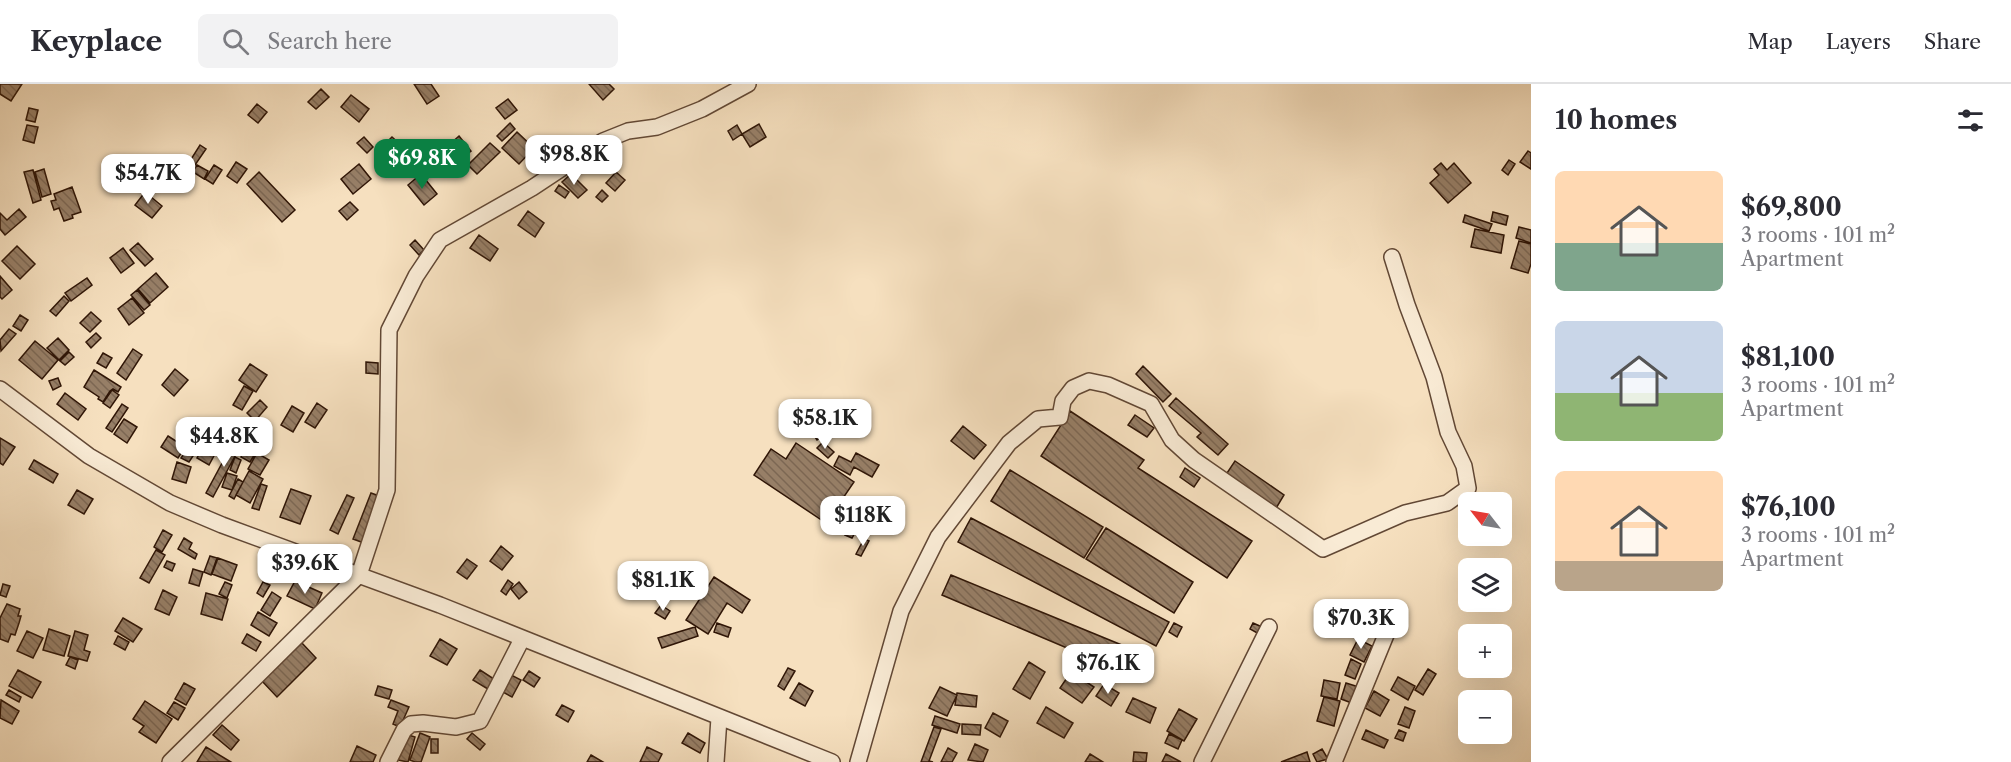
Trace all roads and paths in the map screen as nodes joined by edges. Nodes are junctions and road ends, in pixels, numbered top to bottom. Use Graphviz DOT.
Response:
graph roads {
  1 [pos="748,84"];
  2 [pos="1392,256"];
  3 [pos="0,389"];
  4 [pos="359,575"];
  5 [pos="1390,625"];
  6 [pos="1269,627"];
  7 [pos="522,639"];
  8 [pos="719,718"];
  9 [pos="170,762"];
  10 [pos="388,762"];
  11 [pos="716,762"];
  12 [pos="832,762"];
  13 [pos="858,762"];
  14 [pos="1202,762"];
  15 [pos="1334,762"];
  1 -- 4 [label="street"];
  2 -- 13 [label="street"];
  3 -- 4 [label="street"];
  4 -- 7 [label="street"];
  4 -- 9 [label="street"];
  5 -- 15 [label="street"];
  6 -- 14 [label="street"];
  7 -- 8 [label="street"];
  7 -- 10 [label="street"];
  8 -- 11 [label="street"];
  8 -- 12 [label="street"];
}
